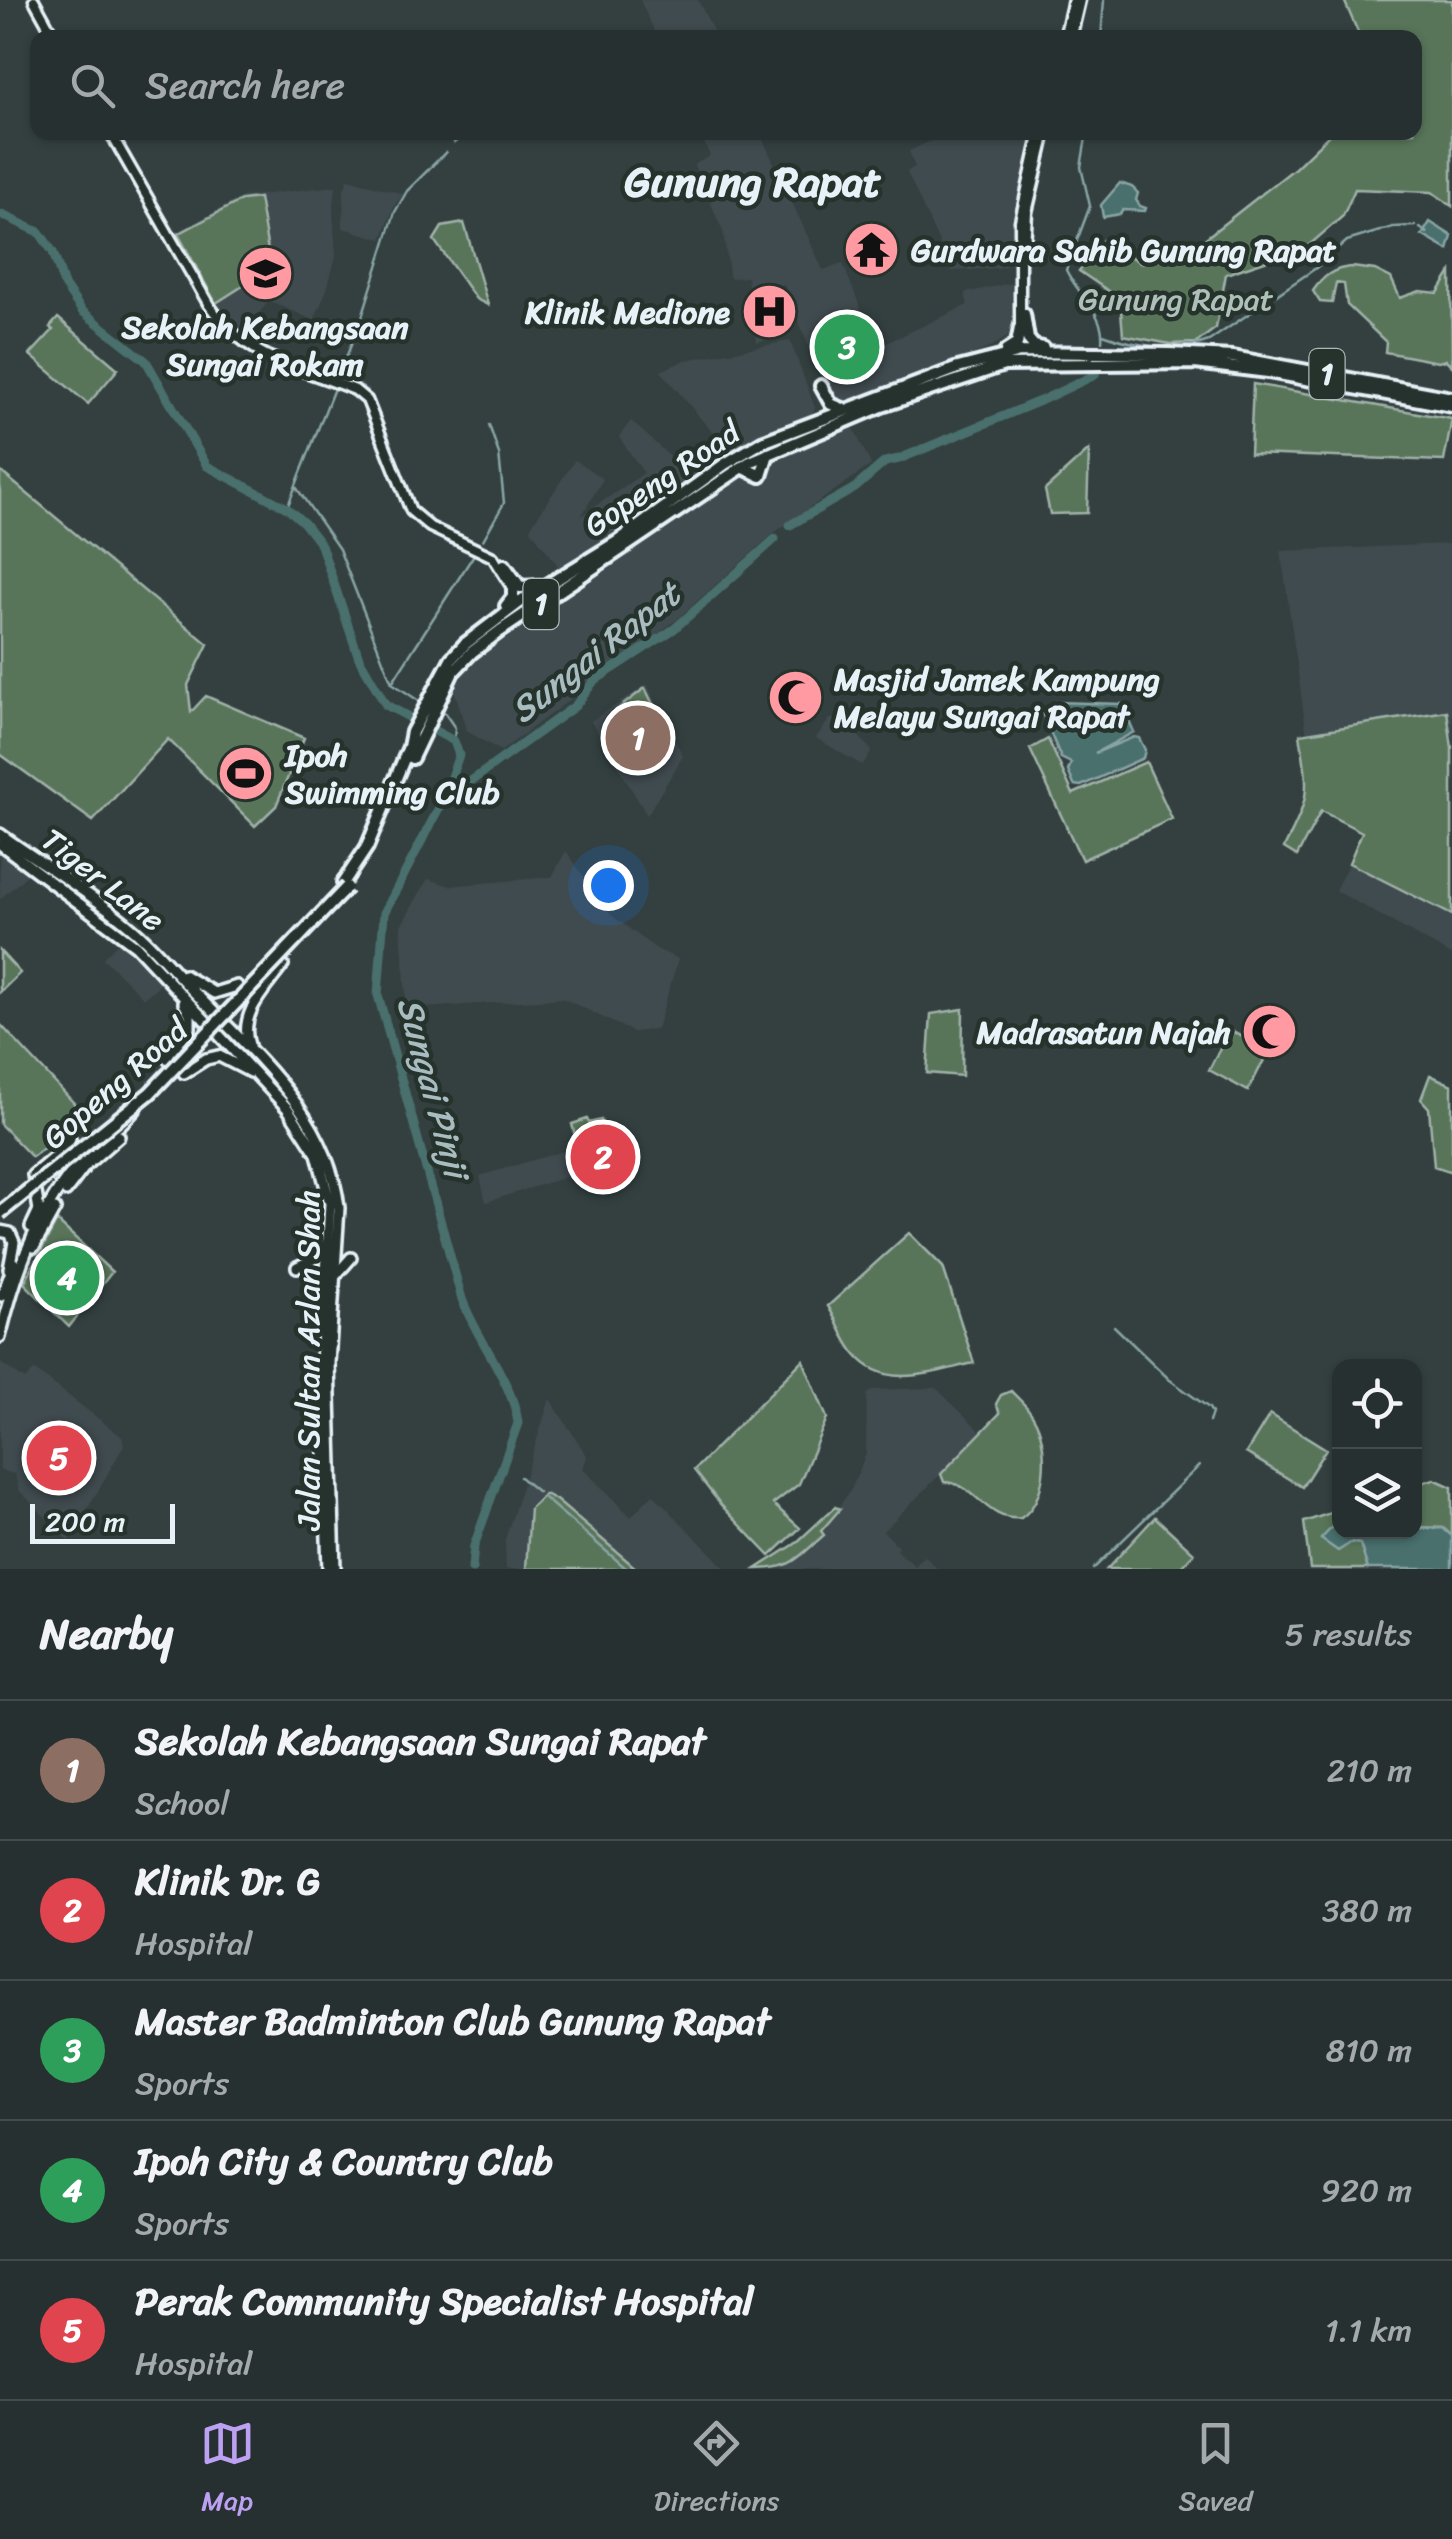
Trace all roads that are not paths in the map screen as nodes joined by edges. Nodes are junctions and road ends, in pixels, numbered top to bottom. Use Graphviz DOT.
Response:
graph roads {
  1 [pos="34,0"];
  2 [pos="1077,0"];
  3 [pos="51,30"];
  4 [pos="1070,30"];
  5 [pos="115,140"];
  6 [pos="1041,140"];
  7 [pos="1041,140"];
  8 [pos="1024,314"];
  9 [pos="1020,328"];
  10 [pos="1066,350"];
  11 [pos="1022,353"];
  12 [pos="992,358"];
  13 [pos="1075,362"];
  14 [pos="1004,365"];
  15 [pos="821,386"];
  16 [pos="1452,398"];
  17 [pos="1452,406"];
  18 [pos="845,410"];
  19 [pos="827,416"];
  20 [pos="769,454"];
  21 [pos="749,463"];
  22 [pos="688,492"];
  23 [pos="408,502"];
  24 [pos="504,565"];
  25 [pos="586,574"];
  26 [pos="546,585"];
  27 [pos="513,588"];
  28 [pos="522,602"];
  29 [pos="500,630"];
  30 [pos="465,644"];
  31 [pos="428,711"];
  32 [pos="417,735"];
  33 [pos="0,834"];
  34 [pos="0,844"];
  35 [pos="345,885"];
  36 [pos="284,965"];
  37 [pos="170,975"];
  38 [pos="237,986"];
  39 [pos="224,1030"];
  40 [pos="252,1052"];
  41 [pos="168,1059"];
  42 [pos="184,1072"];
  43 [pos="257,1075"];
  44 [pos="150,1093"];
  45 [pos="120,1136"];
  46 [pos="70,1139"];
  47 [pos="0,1205"];
  48 [pos="0,1213"];
  49 [pos="0,1230"];
  50 [pos="334,1237"];
  51 [pos="8,1277"];
  52 [pos="330,1282"];
  53 [pos="0,1305"];
  54 [pos="1,1333"];
  55 [pos="331,1569"];
  1 -- 3 [label="main road"];
  2 -- 4 [label="main road"];
  5 -- 23 [label="main road"];
  6 -- 8 [label="main road"];
  7 -- 9 [label="main road"];
  8 -- 10 [label="highway"];
  8 -- 11 [label="main road"];
  9 -- 11 [label="main road"];
  9 -- 12 [label="highway"];
  10 -- 11 [label="highway, Gopeng Road / 1"];
  10 -- 16 [label="highway, Gopeng Road / 1"];
  11 -- 12 [label="highway, Gopeng Road / 1"];
  11 -- 13 [label="highway"];
  11 -- 14 [label="highway"];
  12 -- 18 [label="highway, Gopeng Road / 1"];
  13 -- 14 [label="highway, Gopeng Road / 1"];
  13 -- 17 [label="highway, Gopeng Road / 1"];
  14 -- 20 [label="highway, Gopeng Road / 1"];
  15 -- 18 [label="highway"];
  18 -- 19 [label="highway, Gopeng Road / 1"];
  19 -- 21 [label="highway"];
  19 -- 22 [label="highway, Gopeng Road / 1"];
  20 -- 21 [label="highway, Gopeng Road"];
  20 -- 21 [label="highway"];
  21 -- 22 [label="highway"];
  21 -- 25 [label="highway, Gopeng Road / 1"];
  22 -- 26 [label="highway, Gopeng Road / 1"];
  23 -- 24 [label="main road"];
  23 -- 27 [label="main road"];
  24 -- 26 [label="highway"];
  24 -- 28 [label="main road"];
  25 -- 28 [label="highway"];
  25 -- 29 [label="highway, Gopeng Road / 1"];
  26 -- 28 [label="highway, Gopeng Road / 1"];
  27 -- 28 [label="main road"];
  27 -- 30 [label="highway"];
  28 -- 29 [label="highway"];
  28 -- 30 [label="highway, Gopeng Road / 1"];
  29 -- 31 [label="highway, Gopeng Road / 1"];
  30 -- 31 [label="highway, Gopeng Road / 1"];
  31 -- 32 [label="highway, 1"];
  32 -- 35 [label="highway"];
  32 -- 35 [label="highway, Gopeng Road / 1"];
  33 -- 37 [label="main road, Tiger Lane"];
  34 -- 37 [label="main road, Tiger Lane"];
  35 -- 44 [label="highway, Gopeng Road, bridge"];
  35 -- 47 [label="highway, Gopeng Road, bridge"];
  36 -- 40 [label="main road"];
  37 -- 38 [label="main road"];
  37 -- 39 [label="main road, Tiger Lane"];
  37 -- 41 [label="main road"];
  39 -- 40 [label="main road, Jalan Sultan Azlan Shah"];
  39 -- 43 [label="main road, Jalan Sultan Azlan Shah"];
  40 -- 50 [label="main road, Jalan Sultan Azlan Shah"];
  42 -- 43 [label="main road"];
  43 -- 50 [label="main road, Jalan Sultan Azlan Shah"];
  44 -- 48 [label="highway, Gopeng Road, bridge"];
  44 -- 54 [label="main road, bridge"];
  45 -- 54 [label="main road"];
  46 -- 51 [label="main road"];
  49 -- 51 [label="main road"];
  50 -- 52 [label="main road, Jalan Sultan Azlan Shah"];
  50 -- 52 [label="main road, Jalan Sultan Azlan Shah"];
  50 -- 52 [label="main road"];
  50 -- 52 [label="main road"];
  51 -- 53 [label="main road"];
  52 -- 55 [label="main road, Jalan Sultan Azlan Shah"];
}
